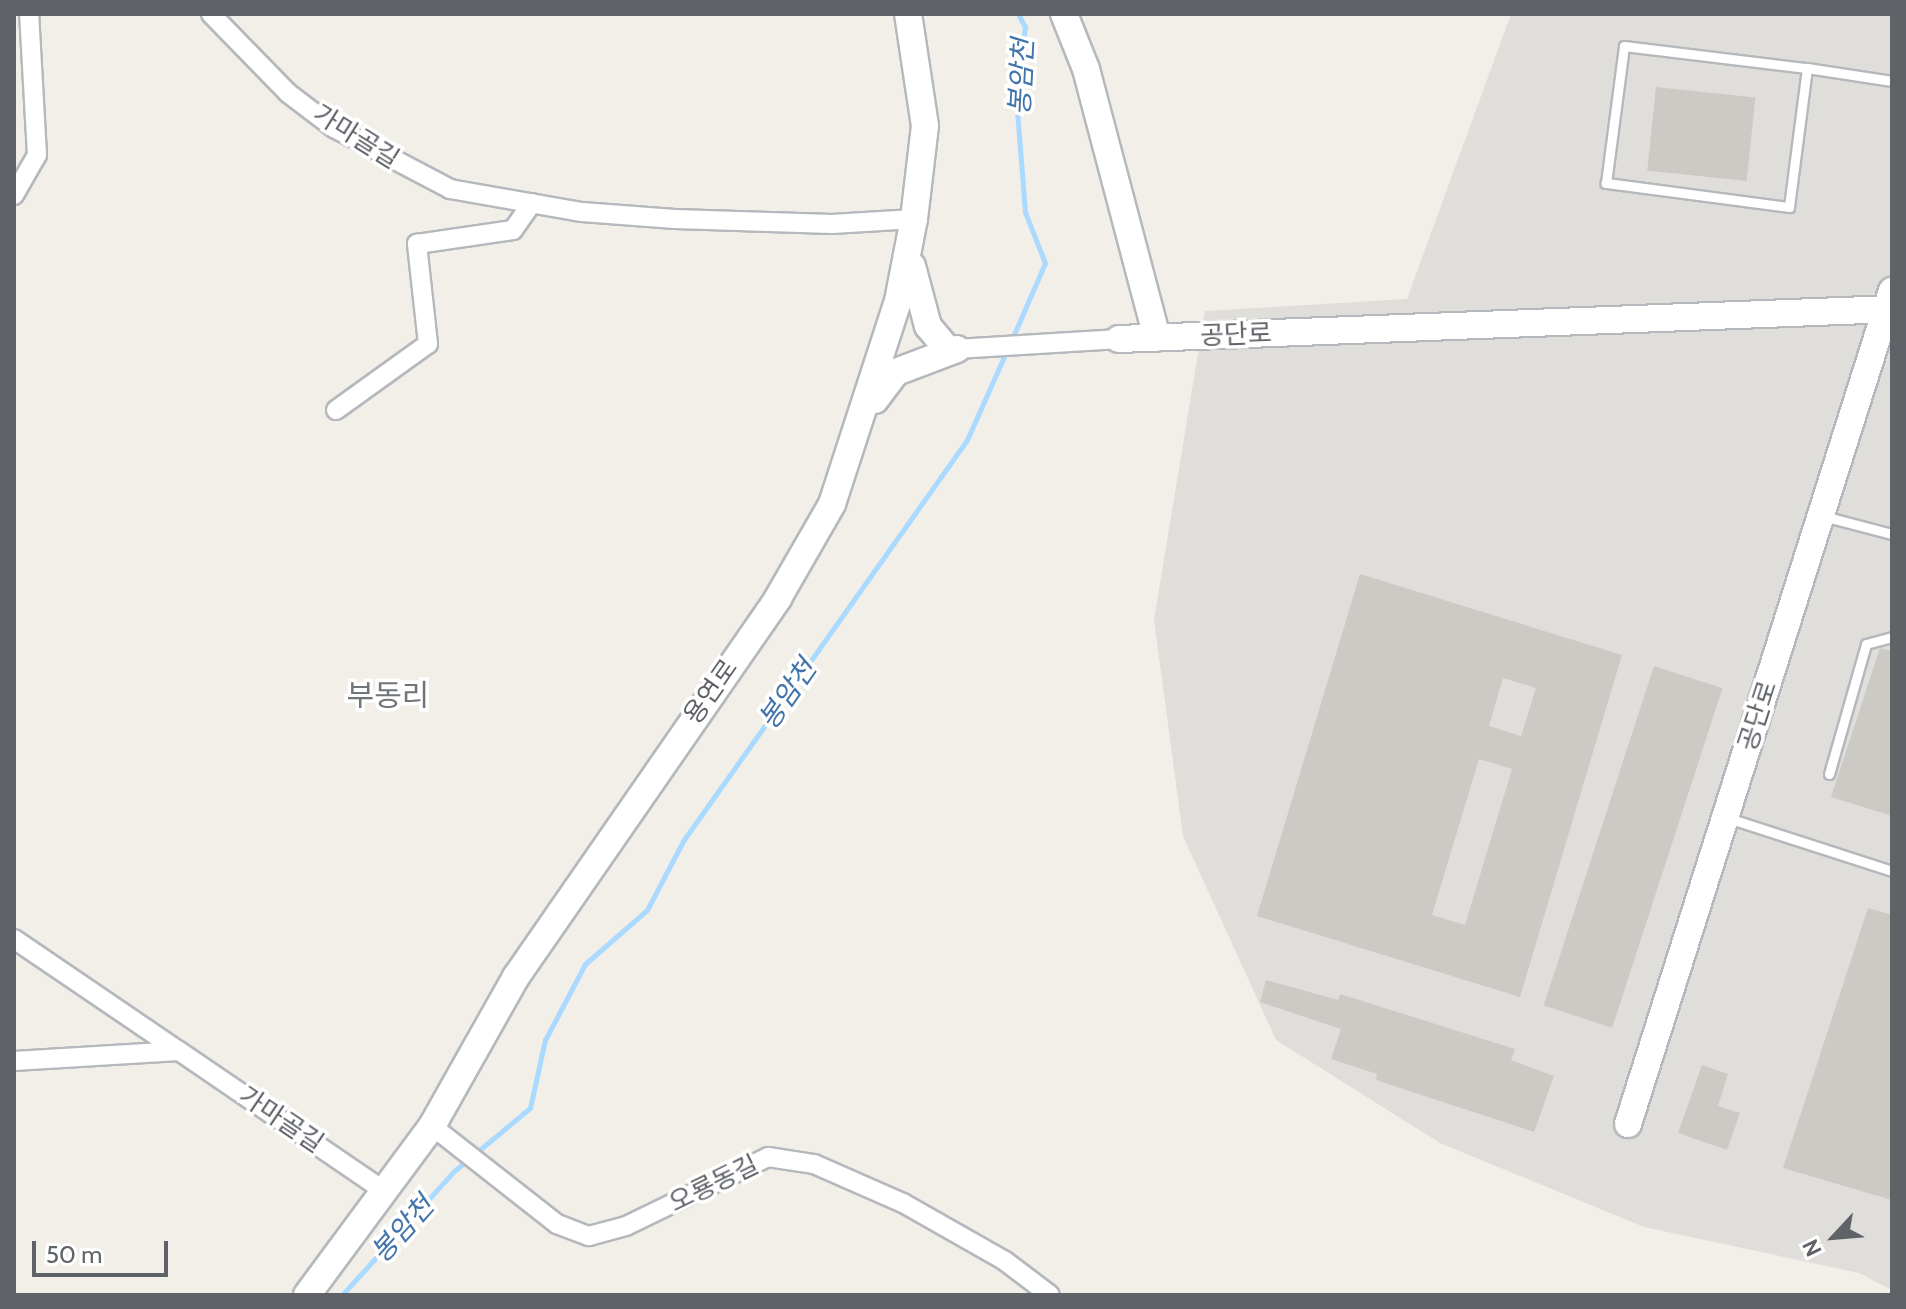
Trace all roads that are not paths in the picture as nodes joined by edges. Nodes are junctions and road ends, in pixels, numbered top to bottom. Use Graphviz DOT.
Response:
graph roads {
  1 [pos="29,14"];
  2 [pos="211,14"];
  3 [pos="908,14"];
  4 [pos="1064,14"];
  5 [pos="1807,68"];
  6 [pos="1892,81"];
  7 [pos="14,195"];
  8 [pos="532,203"];
  9 [pos="914,219"];
  10 [pos="909,247"];
  11 [pos="1891,303"];
  12 [pos="1157,338"];
  13 [pos="1119,339"];
  14 [pos="952,349"];
  15 [pos="336,410"];
  16 [pos="866,413"];
  17 [pos="1823,516"];
  18 [pos="1892,534"];
  19 [pos="1892,637"];
  20 [pos="1829,774"];
  21 [pos="1725,817"];
  22 [pos="1892,871"];
  23 [pos="14,939"];
  24 [pos="179,1051"];
  25 [pos="14,1061"];
  26 [pos="1628,1124"];
  27 [pos="442,1134"];
  28 [pos="377,1185"];
  29 [pos="307,1295"];
  30 [pos="1050,1295"];
  1 -- 7 [label="street"];
  2 -- 8 [label="street, 가마골길"];
  3 -- 9 [label="street, 용연로"];
  4 -- 12 [label="street"];
  5 -- 5 [label="lane"];
  5 -- 6 [label="lane"];
  8 -- 9 [label="street, 가마골길"];
  8 -- 15 [label="street"];
  9 -- 10 [label="street, 용연로"];
  10 -- 14 [label="street"];
  10 -- 16 [label="street, 용연로"];
  11 -- 12 [label="street, 공단로"];
  11 -- 17 [label="street, 공단로"];
  12 -- 13 [label="street, 공단로"];
  13 -- 14 [label="street"];
  14 -- 16 [label="street"];
  16 -- 27 [label="street, 용연로"];
  17 -- 18 [label="lane"];
  17 -- 21 [label="street, 공단로"];
  19 -- 20 [label="lane"];
  21 -- 22 [label="lane"];
  21 -- 26 [label="street, 공단로"];
  23 -- 24 [label="street, 가마골길"];
  24 -- 25 [label="street"];
  24 -- 28 [label="street, 가마골길"];
  27 -- 28 [label="street, 용연로"];
  27 -- 30 [label="street, 오룡동길"];
  28 -- 29 [label="street, 용연로"];
}
